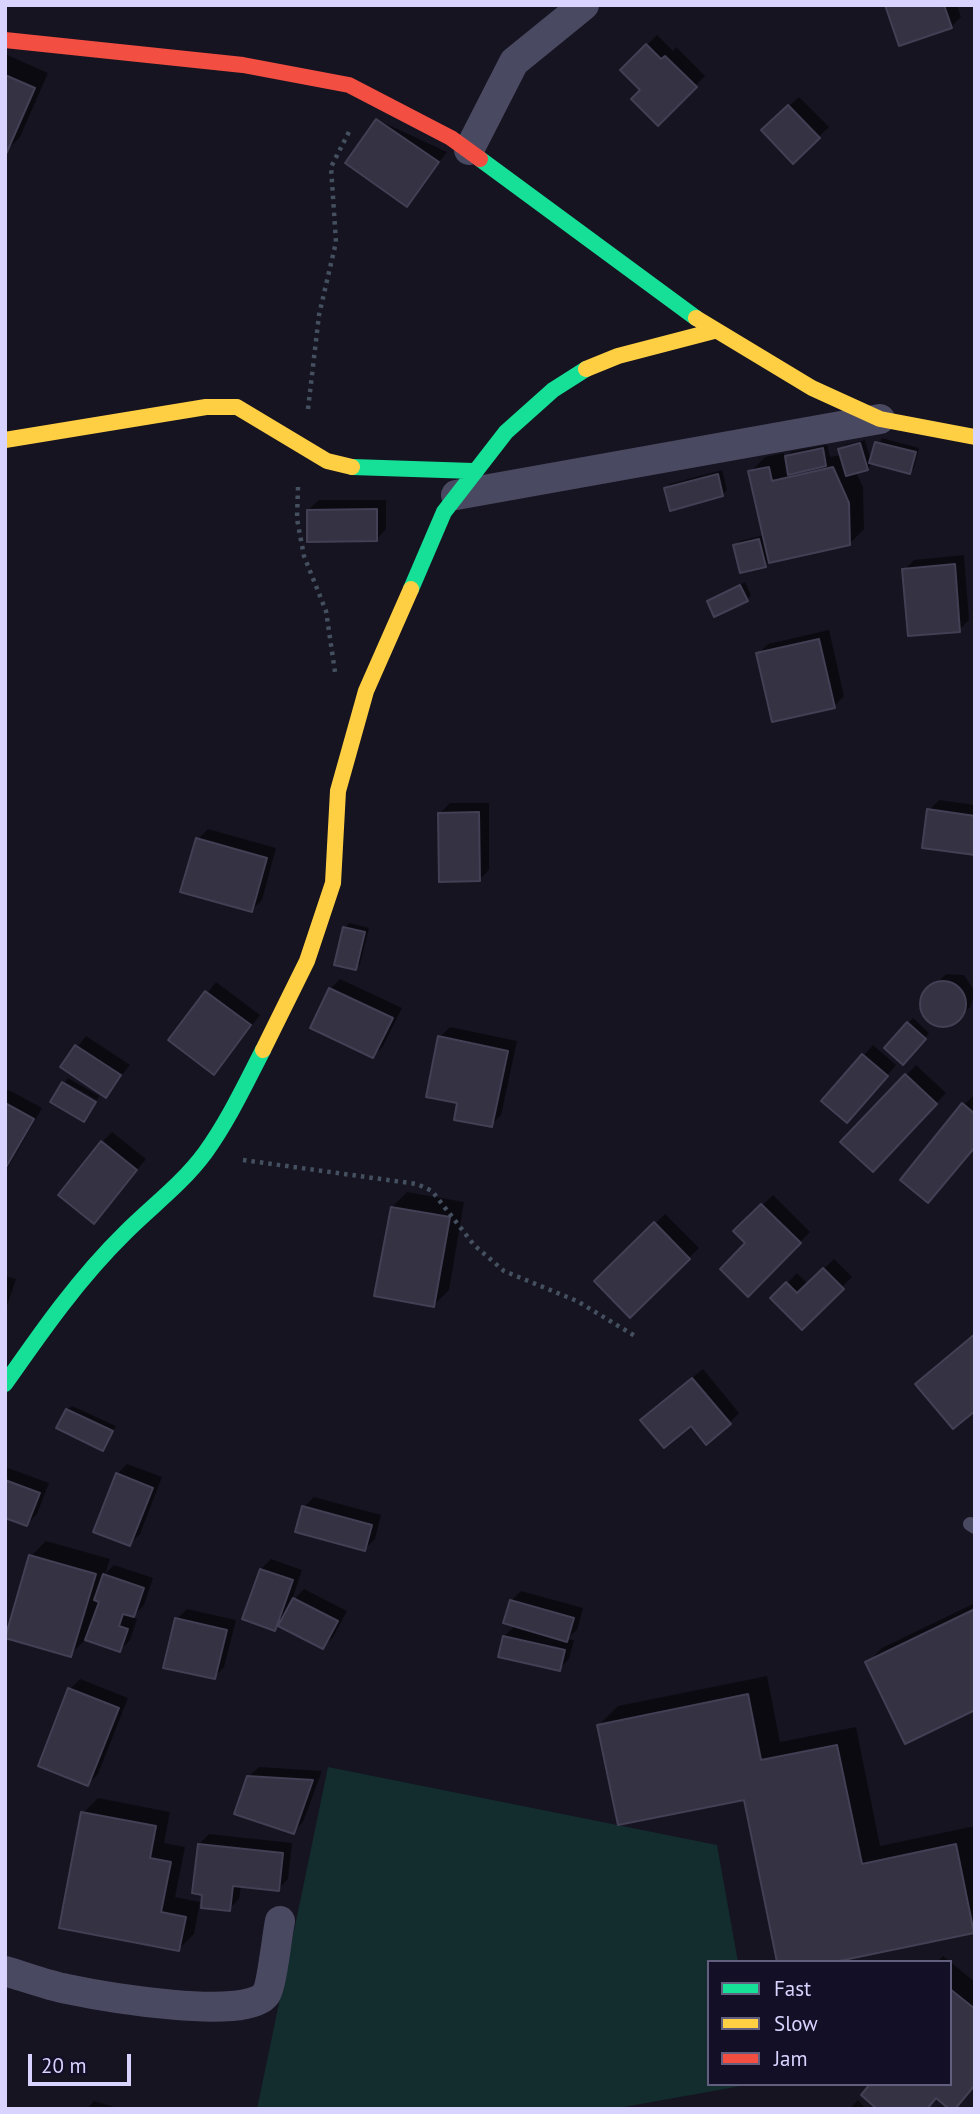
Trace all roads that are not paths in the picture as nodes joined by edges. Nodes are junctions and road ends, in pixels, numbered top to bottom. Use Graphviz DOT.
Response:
graph roads {
  1 [pos="584,5"];
  2 [pos="5,40"];
  3 [pos="469,150"];
  4 [pos="714,331"];
  5 [pos="880,419"];
  6 [pos="975,437"];
  7 [pos="5,440"];
  8 [pos="465,483"];
  9 [pos="5,1384"];
  10 [pos="280,1921"];
  11 [pos="5,1971"];
  1 -- 3 [label="street"];
  2 -- 3 [label="street"];
  3 -- 4 [label="street"];
  4 -- 5 [label="street"];
  4 -- 8 [label="street"];
  5 -- 6 [label="street"];
  5 -- 8 [label="street"];
  7 -- 8 [label="street"];
  8 -- 9 [label="street"];
  10 -- 11 [label="street"];
}
